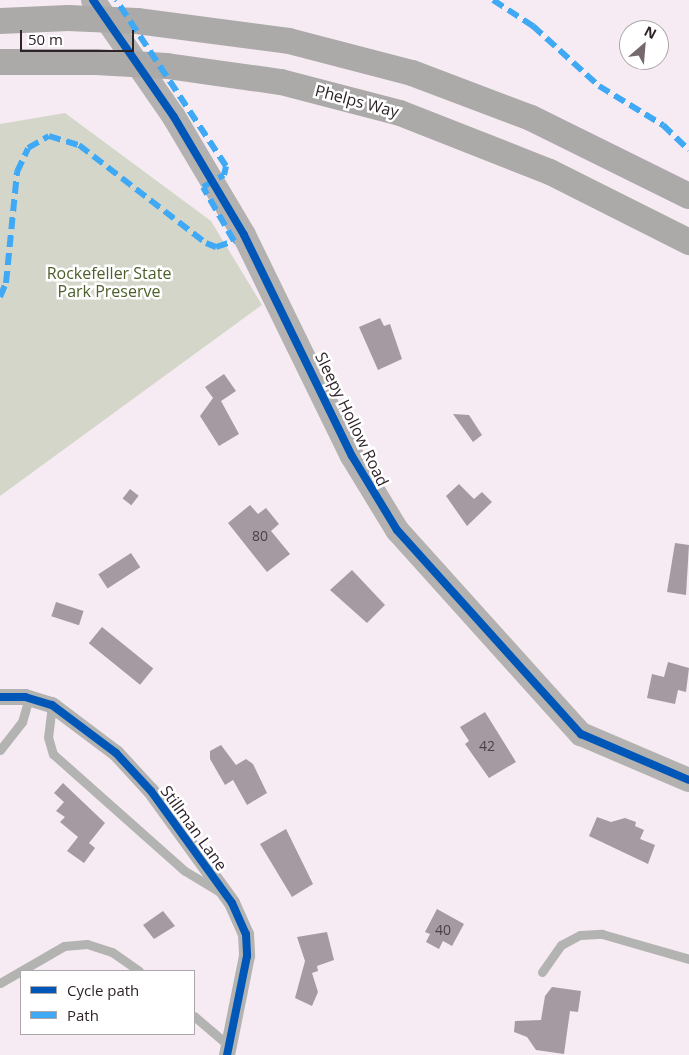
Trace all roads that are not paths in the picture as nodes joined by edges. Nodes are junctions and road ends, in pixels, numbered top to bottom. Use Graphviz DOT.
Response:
graph roads {
  1 [pos="96,4"];
  2 [pos="0,21"];
  3 [pos="0,62"];
  4 [pos="689,196"];
  5 [pos="689,242"];
  6 [pos="0,697"];
  7 [pos="29,698"];
  8 [pos="52,705"];
  9 [pos="0,750"];
  10 [pos="689,780"];
  11 [pos="225,894"];
  12 [pos="689,959"];
  13 [pos="22,970"];
  14 [pos="138,970"];
  15 [pos="20,971"];
  16 [pos="542,972"];
  17 [pos="0,983"];
  18 [pos="195,1017"];
  19 [pos="227,1050"];
  1 -- 10 [label="street, Sleepy Hollow Road"];
  2 -- 4 [label="main road, bridge"];
  3 -- 5 [label="main road, Phelps Way, bridge"];
  6 -- 7 [label="street, Stillman Lane"];
  7 -- 8 [label="street, Stillman Lane"];
  7 -- 9 [label="lane"];
  8 -- 11 [label="street, Stillman Lane"];
  8 -- 11 [label="lane"];
  11 -- 19 [label="street, Stillman Lane"];
  12 -- 16 [label="lane"];
  13 -- 14 [label="lane"];
  15 -- 17 [label="lane"];
  18 -- 19 [label="lane"];
}
